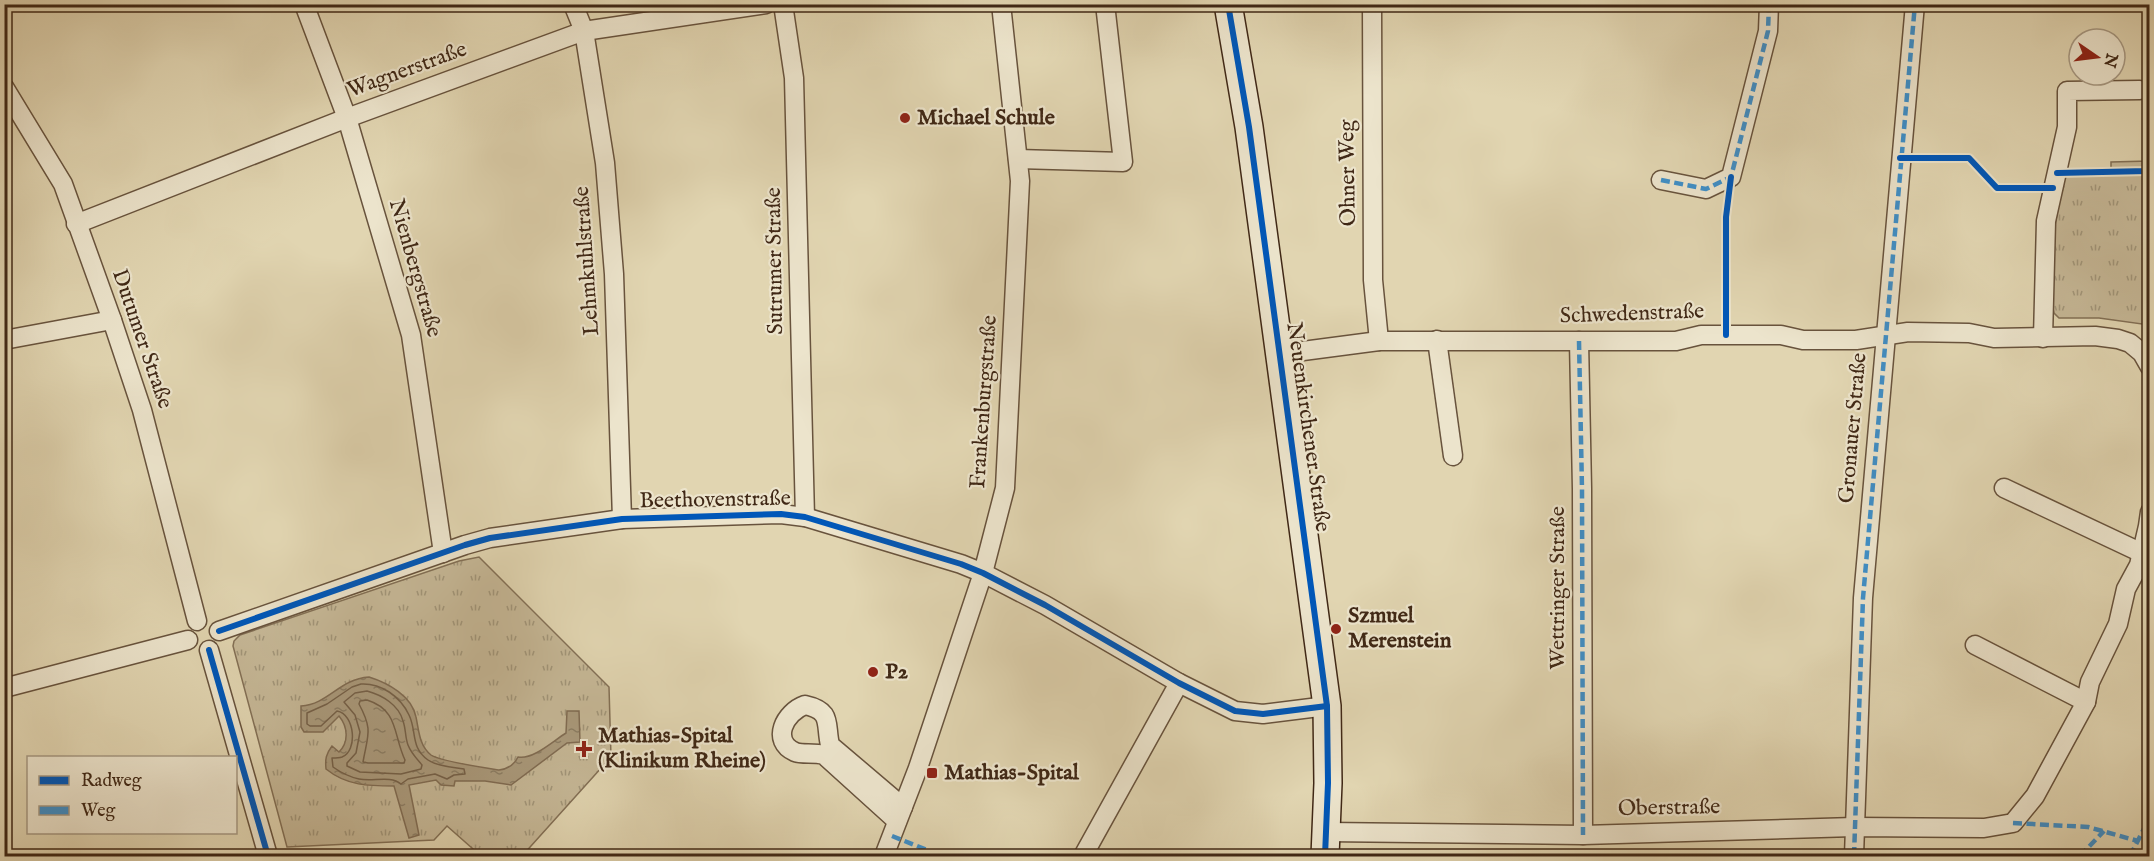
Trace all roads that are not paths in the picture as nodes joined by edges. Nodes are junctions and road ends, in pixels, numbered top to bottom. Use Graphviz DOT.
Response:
graph roads {
  1 [pos="304,4"];
  2 [pos="573,4"];
  3 [pos="766,4"];
  4 [pos="783,4"];
  5 [pos="1000,4"];
  6 [pos="1105,4"];
  7 [pos="1228,4"];
  8 [pos="1372,4"];
  9 [pos="1769,4"];
  10 [pos="1915,4"];
  11 [pos="584,31"];
  12 [pos="4,87"];
  13 [pos="2140,90"];
  14 [pos="347,118"];
  15 [pos="1018,159"];
  16 [pos="1661,180"];
  17 [pos="76,224"];
  18 [pos="112,320"];
  19 [pos="1885,337"];
  20 [pos="2043,338"];
  21 [pos="4,340"];
  22 [pos="1437,340"];
  23 [pos="1379,341"];
  24 [pos="1579,341"];
  25 [pos="1280,354"];
  26 [pos="2147,356"];
  27 [pos="1452,456"];
  28 [pos="2004,488"];
  29 [pos="2150,512"];
  30 [pos="805,517"];
  31 [pos="622,519"];
  32 [pos="443,553"];
  33 [pos="2142,553"];
  34 [pos="983,573"];
  35 [pos="197,621"];
  36 [pos="219,631"];
  37 [pos="188,640"];
  38 [pos="1976,645"];
  39 [pos="209,650"];
  40 [pos="1179,683"];
  41 [pos="4,688"];
  42 [pos="2086,702"];
  43 [pos="1327,706"];
  44 [pos="900,814"];
  45 [pos="1854,827"];
  46 [pos="1583,834"];
  47 [pos="1326,844"];
  48 [pos="268,856"];
  49 [pos="884,856"];
  50 [pos="1083,856"];
  51 [pos="1854,856"];
  1 -- 14 [label="street, Nienbergstraße"];
  2 -- 11 [label="street, Lehmkuhlstraße"];
  3 -- 11 [label="street, Wagnerstraße"];
  4 -- 30 [label="street, Sutrumer Straße"];
  5 -- 15 [label="street, Frankenburgstraße"];
  6 -- 15 [label="street"];
  7 -- 25 [label="street, Neuenkirchener Straße"];
  8 -- 23 [label="street, Ohner Weg"];
  9 -- 16 [label="street"];
  10 -- 19 [label="street, Gronauer Straße"];
  11 -- 14 [label="street, Wagnerstraße"];
  11 -- 31 [label="street, Lehmkuhlstraße"];
  12 -- 17 [label="street, Dutumer Straße"];
  13 -- 20 [label="street"];
  14 -- 17 [label="street, Wagnerstraße"];
  14 -- 32 [label="street, Nienbergstraße"];
  15 -- 34 [label="street, Frankenburgstraße"];
  17 -- 18 [label="street, Dutumer Straße"];
  18 -- 21 [label="street"];
  18 -- 35 [label="street, Dutumer Straße"];
  19 -- 20 [label="street, Schwedenstraße"];
  19 -- 24 [label="street, Schwedenstraße"];
  19 -- 45 [label="street, Gronauer Straße"];
  20 -- 26 [label="street, Schwedenstraße"];
  22 -- 23 [label="street, Schwedenstraße"];
  22 -- 24 [label="street, Schwedenstraße"];
  22 -- 27 [label="street"];
  23 -- 25 [label="street, Schwedenstraße"];
  24 -- 46 [label="street, Wettringer Straße"];
  25 -- 43 [label="street, Neuenkirchener Straße"];
  28 -- 33 [label="street"];
  29 -- 33 [label="street"];
  30 -- 31 [label="street, Beethovenstraße"];
  30 -- 34 [label="street, Beethovenstraße"];
  31 -- 32 [label="street, Beethovenstraße"];
  32 -- 36 [label="street, Beethovenstraße"];
  33 -- 42 [label="street"];
  34 -- 40 [label="street, Beethovenstraße"];
  34 -- 44 [label="street, Frankenburgstraße"];
  35 -- 36 [label="street"];
  35 -- 37 [label="street"];
  36 -- 39 [label="street"];
  37 -- 39 [label="street"];
  37 -- 41 [label="street"];
  38 -- 42 [label="street"];
  39 -- 48 [label="street"];
  40 -- 43 [label="street, Beethovenstraße"];
  40 -- 50 [label="street"];
  42 -- 45 [label="street, Oberstraße"];
  43 -- 47 [label="street, Neuenkirchener Straße"];
  44 -- 44 [label="street"];
  44 -- 49 [label="street, Frankenburgstraße"];
  45 -- 46 [label="street, Oberstraße"];
  45 -- 51 [label="street, Gronauer Straße"];
  46 -- 47 [label="street, Oberstraße"];
}
